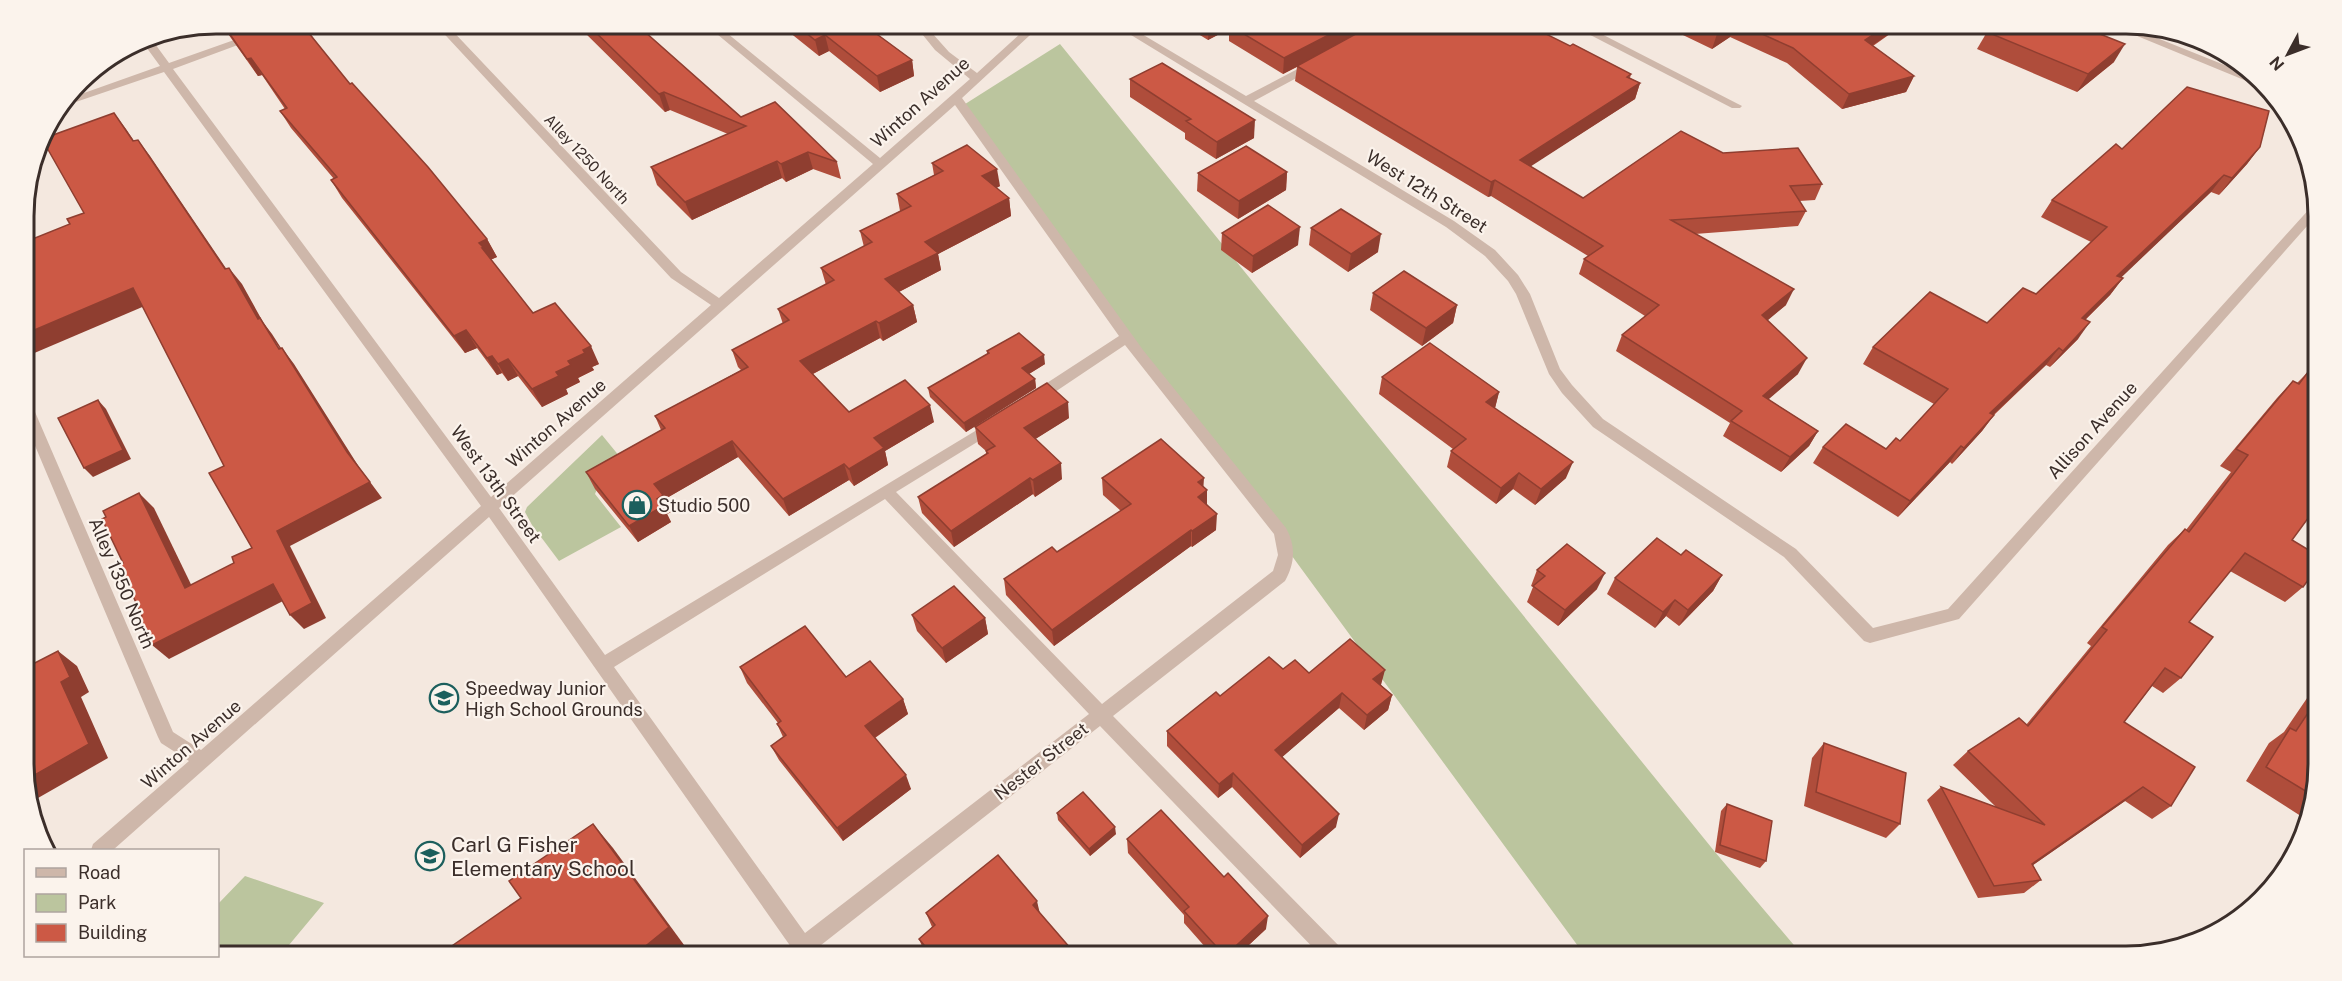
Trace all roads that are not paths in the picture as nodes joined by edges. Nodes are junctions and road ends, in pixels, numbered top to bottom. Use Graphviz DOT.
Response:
graph roads {
  1 [pos="258,35"];
  2 [pos="450,35"];
  3 [pos="723,35"];
  4 [pos="926,35"];
  5 [pos="1025,35"];
  6 [pos="1136,35"];
  7 [pos="1596,35"];
  8 [pos="2142,36"];
  9 [pos="151,47"];
  10 [pos="1328,57"];
  11 [pos="166,68"];
  12 [pos="2238,74"];
  13 [pos="978,78"];
  14 [pos="956,98"];
  15 [pos="79,99"];
  16 [pos="1245,101"];
  17 [pos="1736,106"];
  18 [pos="880,164"];
  19 [pos="2308,218"];
  20 [pos="720,304"];
  21 [pos="1127,337"];
  22 [pos="35,427"];
  23 [pos="886,491"];
  24 [pos="490,507"];
  25 [pos="1870,636"];
  26 [pos="602,666"];
  27 [pos="1100,715"];
  28 [pos="202,760"];
  29 [pos="100,849"];
  30 [pos="802,946"];
  31 [pos="813,946"];
  32 [pos="1325,946"];
  1 -- 11 [label="street"];
  2 -- 20 [label="street, Alley 1250 North"];
  3 -- 18 [label="street"];
  4 -- 13 [label="street"];
  5 -- 13 [label="street, Winton Avenue"];
  6 -- 16 [label="street, West 12th Street"];
  7 -- 17 [label="street"];
  8 -- 12 [label="street"];
  9 -- 11 [label="street, West 13th Street"];
  10 -- 16 [label="street"];
  11 -- 15 [label="street"];
  11 -- 24 [label="street, West 13th Street"];
  13 -- 14 [label="street, Winton Avenue"];
  14 -- 18 [label="street, Winton Avenue"];
  14 -- 21 [label="street"];
  16 -- 25 [label="street, West 12th Street"];
  18 -- 20 [label="street, Winton Avenue"];
  19 -- 25 [label="street, Allison Avenue"];
  20 -- 24 [label="street, Winton Avenue"];
  21 -- 23 [label="street"];
  21 -- 27 [label="street, Nester Street"];
  22 -- 28 [label="street, Alley 1350 North"];
  23 -- 26 [label="street"];
  23 -- 27 [label="street"];
  24 -- 26 [label="street, West 13th Street"];
  24 -- 28 [label="street, Winton Avenue"];
  26 -- 30 [label="street, West 13th Street"];
  27 -- 31 [label="street, Nester Street"];
  27 -- 32 [label="street"];
  28 -- 29 [label="street, Winton Avenue"];
}
